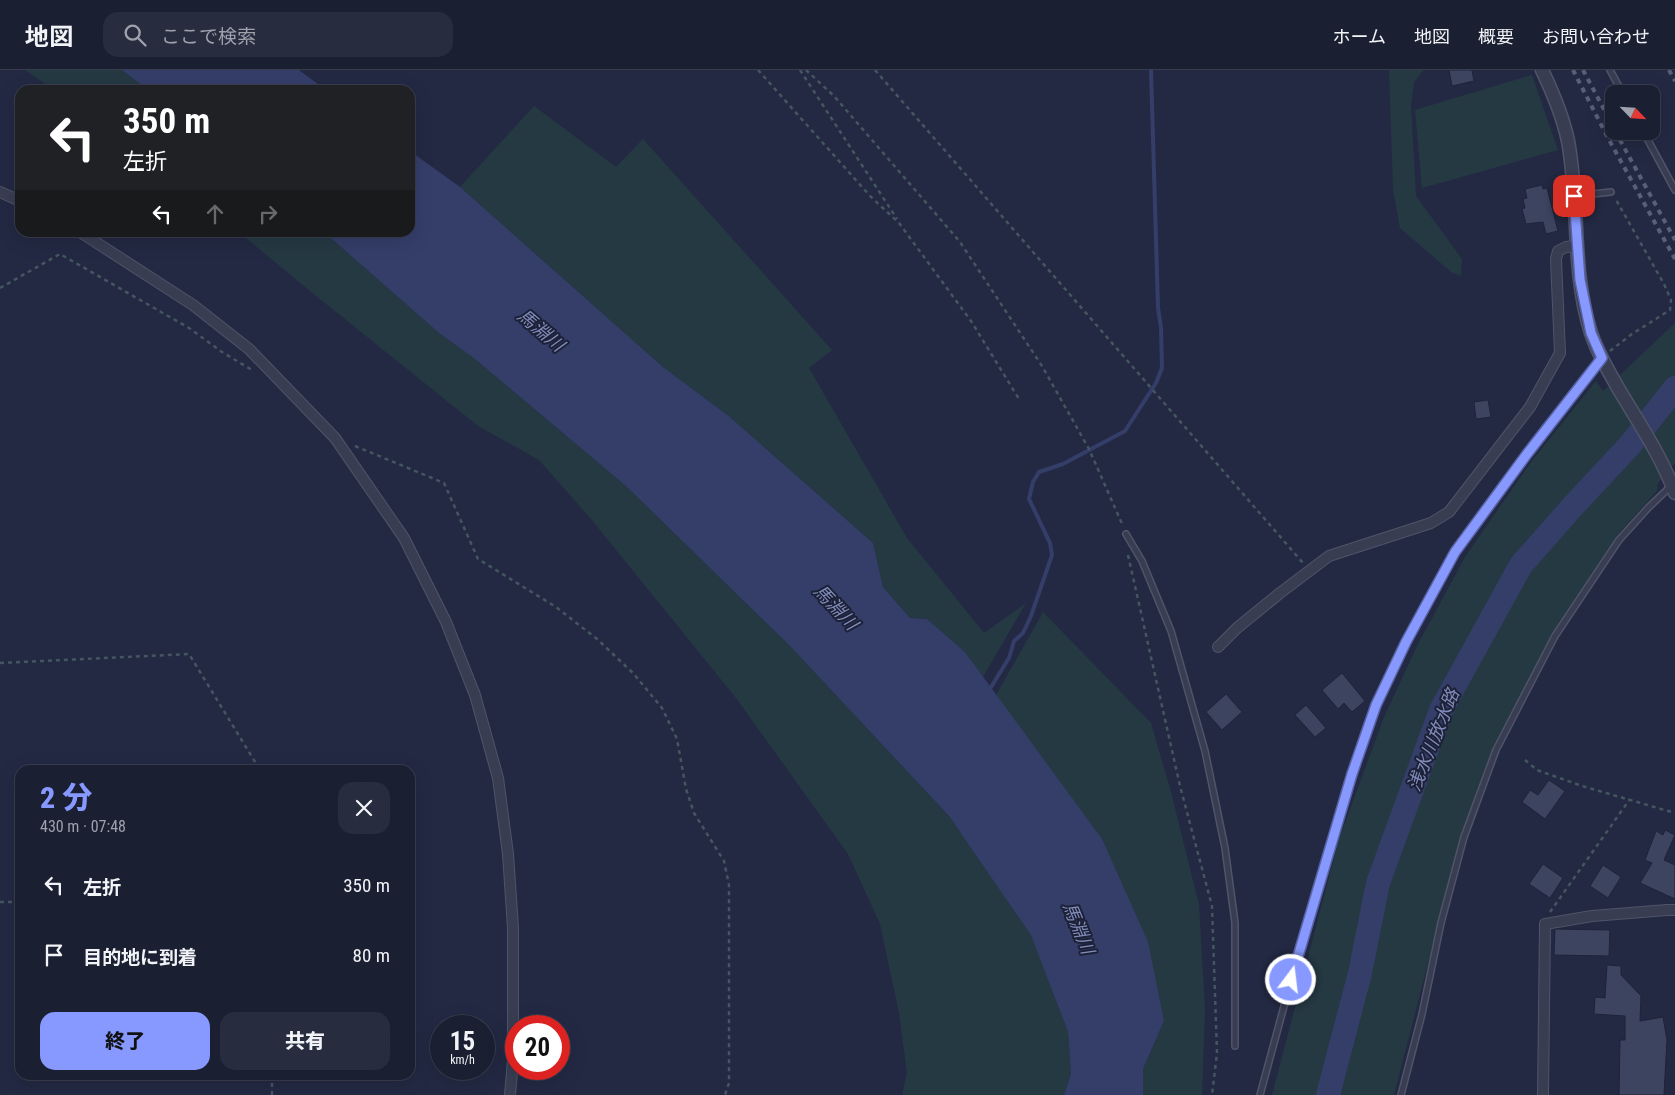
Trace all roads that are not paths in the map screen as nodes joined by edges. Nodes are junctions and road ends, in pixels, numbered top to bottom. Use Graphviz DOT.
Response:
graph roads {
  1 [pos="1542,70"];
  2 [pos="1610,70"];
  3 [pos="1618,85"];
  4 [pos="1648,140"];
  5 [pos="1675,190"];
  6 [pos="0,192"];
  7 [pos="1611,192"];
  8 [pos="1574,196"];
  9 [pos="15,198"];
  10 [pos="88,237"];
  11 [pos="1576,246"];
  12 [pos="1602,358"];
  13 [pos="1673,484"];
  14 [pos="1126,534"];
  15 [pos="1218,647"];
  16 [pos="1675,910"];
  17 [pos="1235,1046"];
  18 [pos="510,1095"];
  19 [pos="1260,1095"];
  20 [pos="1401,1095"];
  21 [pos="1543,1095"];
  1 -- 8 [label="street"];
  2 -- 3 [label="lane"];
  4 -- 5 [label="lane"];
  6 -- 9 [label="street"];
  7 -- 8 [label="lane"];
  8 -- 11 [label="street"];
  10 -- 18 [label="street"];
  11 -- 12 [label="street"];
  11 -- 15 [label="street"];
  12 -- 13 [label="street"];
  12 -- 19 [label="lane"];
  13 -- 20 [label="lane"];
  14 -- 17 [label="lane"];
  16 -- 21 [label="street"];
}
